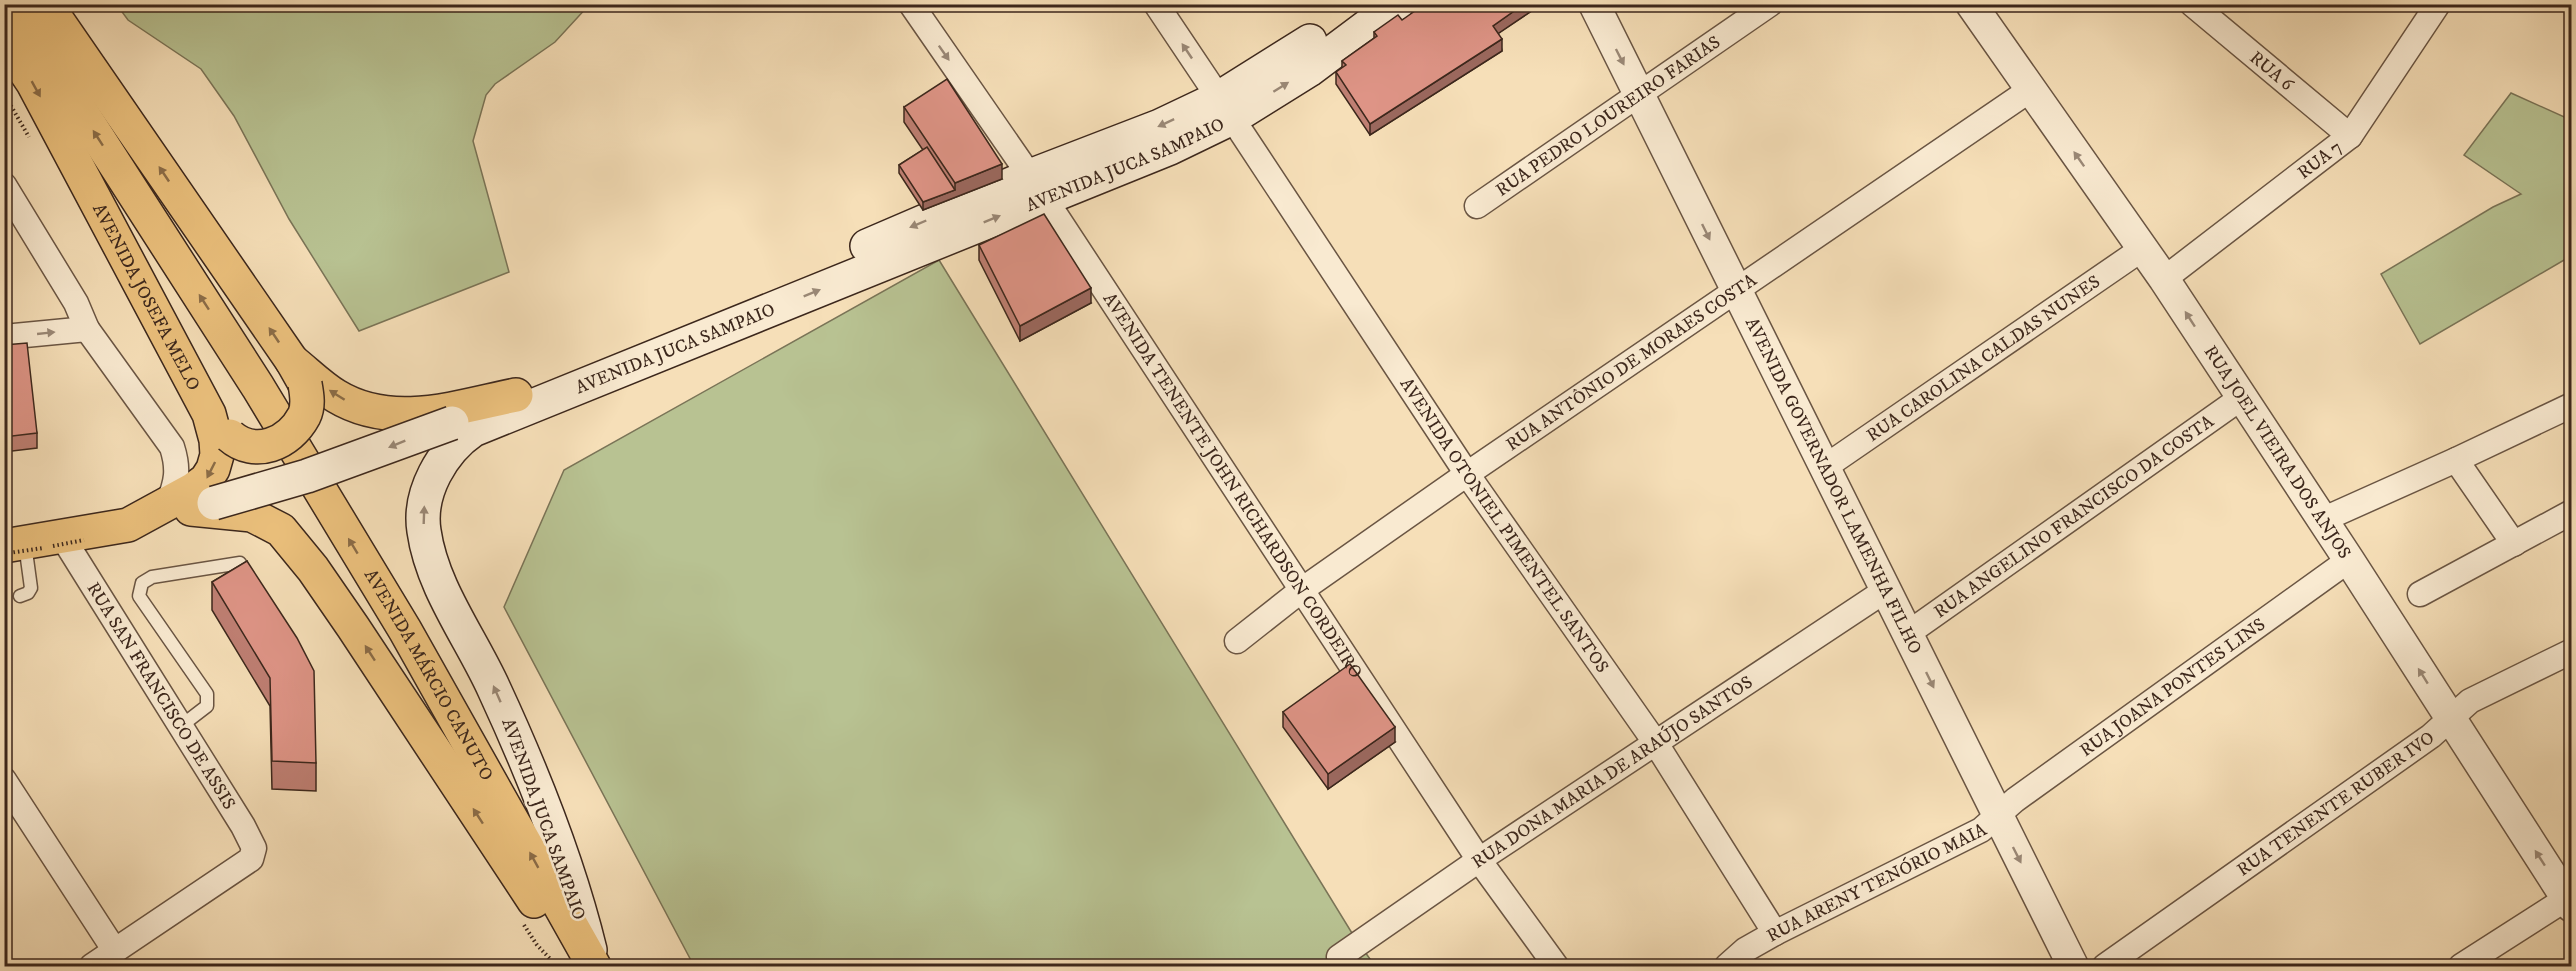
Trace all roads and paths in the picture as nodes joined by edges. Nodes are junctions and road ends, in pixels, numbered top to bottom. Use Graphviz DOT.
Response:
graph roads {
  1 [pos="12,4"];
  2 [pos="46,4"];
  3 [pos="911,4"];
  4 [pos="1155,4"];
  5 [pos="1359,4"];
  6 [pos="1397,4"];
  7 [pos="1594,4"];
  8 [pos="1770,4"];
  9 [pos="1971,4"];
  10 [pos="2192,4"];
  11 [pos="2438,4"];
  12 [pos="4,40"];
  13 [pos="2030,90"];
  14 [pos="4,94"];
  15 [pos="1639,94"];
  16 [pos="1226,108"];
  17 [pos="2350,136"];
  18 [pos="33,143"];
  19 [pos="4,185"];
  20 [pos="1037,187"];
  21 [pos="1477,206"];
  22 [pos="16,222"];
  23 [pos="2142,249"];
  24 [pos="2164,279"];
  25 [pos="1734,289"];
  26 [pos="87,328"];
  27 [pos="4,337"];
  28 [pos="299,373"];
  29 [pos="258,387"];
  30 [pos="516,395"];
  31 [pos="2241,398"];
  32 [pos="2571,405"];
  33 [pos="219,425"];
  34 [pos="2456,460"];
  35 [pos="1825,467"];
  36 [pos="1467,474"];
  37 [pos="191,505"];
  38 [pos="2571,512"];
  39 [pos="2322,520"];
  40 [pos="2514,544"];
  41 [pos="40,545"];
  42 [pos="2349,560"];
  43 [pos="240,563"];
  44 [pos="1303,589"];
  45 [pos="1886,590"];
  46 [pos="2420,594"];
  47 [pos="20,596"];
  48 [pos="1907,634"];
  49 [pos="1237,641"];
  50 [pos="2571,651"];
  51 [pos="2449,717"];
  52 [pos="181,726"];
  53 [pos="1655,742"];
  54 [pos="4,780"];
  55 [pos="1997,816"];
  56 [pos="1479,860"];
  57 [pos="2569,900"];
  58 [pos="1775,933"];
  59 [pos="115,951"];
  60 [pos="1339,957"];
  61 [pos="92,966"];
  62 [pos="584,966"];
  63 [pos="594,966"];
  64 [pos="1557,966"];
  65 [pos="1727,966"];
  66 [pos="2073,966"];
  67 [pos="2105,966"];
  68 [pos="2461,966"];
  29 -- 1 [label="main road, AVENIDA JOSEFA MELO, one-way"];
  28 -- 2 [label="main road, one-way"];
  3 -- 20 [label="street, AVENIDA TENENTE JOHN RICHARDSON CORDEIRO, one-way"];
  16 -- 4 [label="street, AVENIDA OTONIEL PIMENTEL SANTOS, one-way"];
  5 -- 16 [label="main road, AVENIDA JUCA SAMPAIO"];
  16 -- 6 [label="main road, AVENIDA JUCA SAMPAIO, one-way"];
  7 -- 15 [label="street, AVENIDA GOVERNADOR LAMENHA FILHO, one-way"];
  8 -- 15 [label="street, RUA PEDRO LOUREIRO FARIAS"];
  9 -- 13 [label="street, RUA JOEL VIEIRA DOS ANJOS"];
  10 -- 17 [label="street, RUA 6"];
  11 -- 17 [label="street, RUA 7"];
  12 -- 33 [label="main road, AVENIDA JOSEFA MELO, one-way"];
  23 -- 13 [label="street, RUA JOEL VIEIRA DOS ANJOS, one-way"];
  13 -- 25 [label="street, RUA ANTÔNIO DE MORAES COSTA"];
  14 -- 18 [label="path"];
  15 -- 21 [label="street, RUA PEDRO LOUREIRO FARIAS"];
  15 -- 25 [label="street, AVENIDA GOVERNADOR LAMENHA FILHO, one-way"];
  16 -- 20 [label="main road, AVENIDA JUCA SAMPAIO"];
  16 -- 36 [label="street, AVENIDA OTONIEL PIMENTEL SANTOS"];
  17 -- 24 [label="street, RUA 7"];
  19 -- 22 [label="street"];
  20 -- 30 [label="main road, AVENIDA JUCA SAMPAIO, one-way"];
  20 -- 44 [label="street, AVENIDA TENENTE JOHN RICHARDSON CORDEIRO"];
  63 -- 20 [label="main road, AVENIDA JUCA SAMPAIO, one-way"];
  22 -- 26 [label="street"];
  23 -- 24 [label="street, RUA JOEL VIEIRA DOS ANJOS"];
  23 -- 35 [label="street, RUA CAROLINA CALDAS NUNES"];
  31 -- 24 [label="street, RUA JOEL VIEIRA DOS ANJOS, one-way"];
  25 -- 35 [label="street, AVENIDA GOVERNADOR LAMENHA FILHO"];
  25 -- 36 [label="street, RUA ANTÔNIO DE MORAES COSTA"];
  27 -- 26 [label="street, one-way"];
  26 -- 37 [label="street"];
  30 -- 28 [label="main road, one-way"];
  28 -- 33 [label="main road, bridge"];
  63 -- 29 [label="main road, AVENIDA MÁRCIO CANUTO, one-way"];
  30 -- 37 [label="main road, AVENIDA JUCA SAMPAIO, one-way, bridge"];
  31 -- 39 [label="street, RUA JOEL VIEIRA DOS ANJOS"];
  31 -- 48 [label="street, RUA ANGELINO FRANCISCO DA COSTA"];
  32 -- 34 [label="street"];
  33 -- 37 [label="main road, AVENIDA JOSEFA MELO, one-way"];
  34 -- 39 [label="street"];
  34 -- 40 [label="street"];
  35 -- 45 [label="street, AVENIDA GOVERNADOR LAMENHA FILHO"];
  36 -- 44 [label="street, RUA ANTÔNIO DE MORAES COSTA"];
  36 -- 53 [label="street, AVENIDA OTONIEL PIMENTEL SANTOS"];
  37 -- 41 [label="main road, AVENIDA JOSEFA MELO"];
  62 -- 37 [label="main road, one-way"];
  38 -- 40 [label="street"];
  39 -- 42 [label="street, RUA JOEL VIEIRA DOS ANJOS"];
  40 -- 46 [label="street"];
  41 -- 47 [label="lane"];
  41 -- 52 [label="street, RUA SAN FRANCISCO DE ASSIS"];
  51 -- 42 [label="street, RUA JOEL VIEIRA DOS ANJOS, one-way"];
  42 -- 55 [label="street, RUA JOANA PONTES LINS"];
  43 -- 52 [label="lane"];
  44 -- 49 [label="street, RUA ANTÔNIO DE MORAES COSTA"];
  44 -- 56 [label="street, AVENIDA TENENTE JOHN RICHARDSON CORDEIRO"];
  45 -- 48 [label="street, AVENIDA GOVERNADOR LAMENHA FILHO"];
  45 -- 53 [label="street, RUA DONA MARIA DE ARAÚJO SANTOS"];
  48 -- 55 [label="street, AVENIDA GOVERNADOR LAMENHA FILHO, one-way"];
  50 -- 51 [label="street, RUA TENENTE RUBER IVO"];
  57 -- 51 [label="street, RUA JOEL VIEIRA DOS ANJOS, one-way"];
  51 -- 67 [label="street, RUA TENENTE RUBER IVO"];
  52 -- 59 [label="street, RUA SAN FRANCISCO DE ASSIS"];
  53 -- 56 [label="street, RUA DONA MARIA DE ARAÚJO SANTOS"];
  53 -- 58 [label="street, AVENIDA OTONIEL PIMENTEL SANTOS"];
  54 -- 59 [label="street"];
  55 -- 58 [label="street, RUA ARENY TENÓRIO MAIA"];
  55 -- 66 [label="street, AVENIDA GOVERNADOR LAMENHA FILHO, one-way"];
  56 -- 60 [label="street, RUA DONA MARIA DE ARAÚJO SANTOS"];
  56 -- 64 [label="street, AVENIDA TENENTE JOHN RICHARDSON CORDEIRO"];
  57 -- 68 [label="street"];
  58 -- 65 [label="street, RUA ARENY TENÓRIO MAIA"];
  59 -- 61 [label="street"];
}
